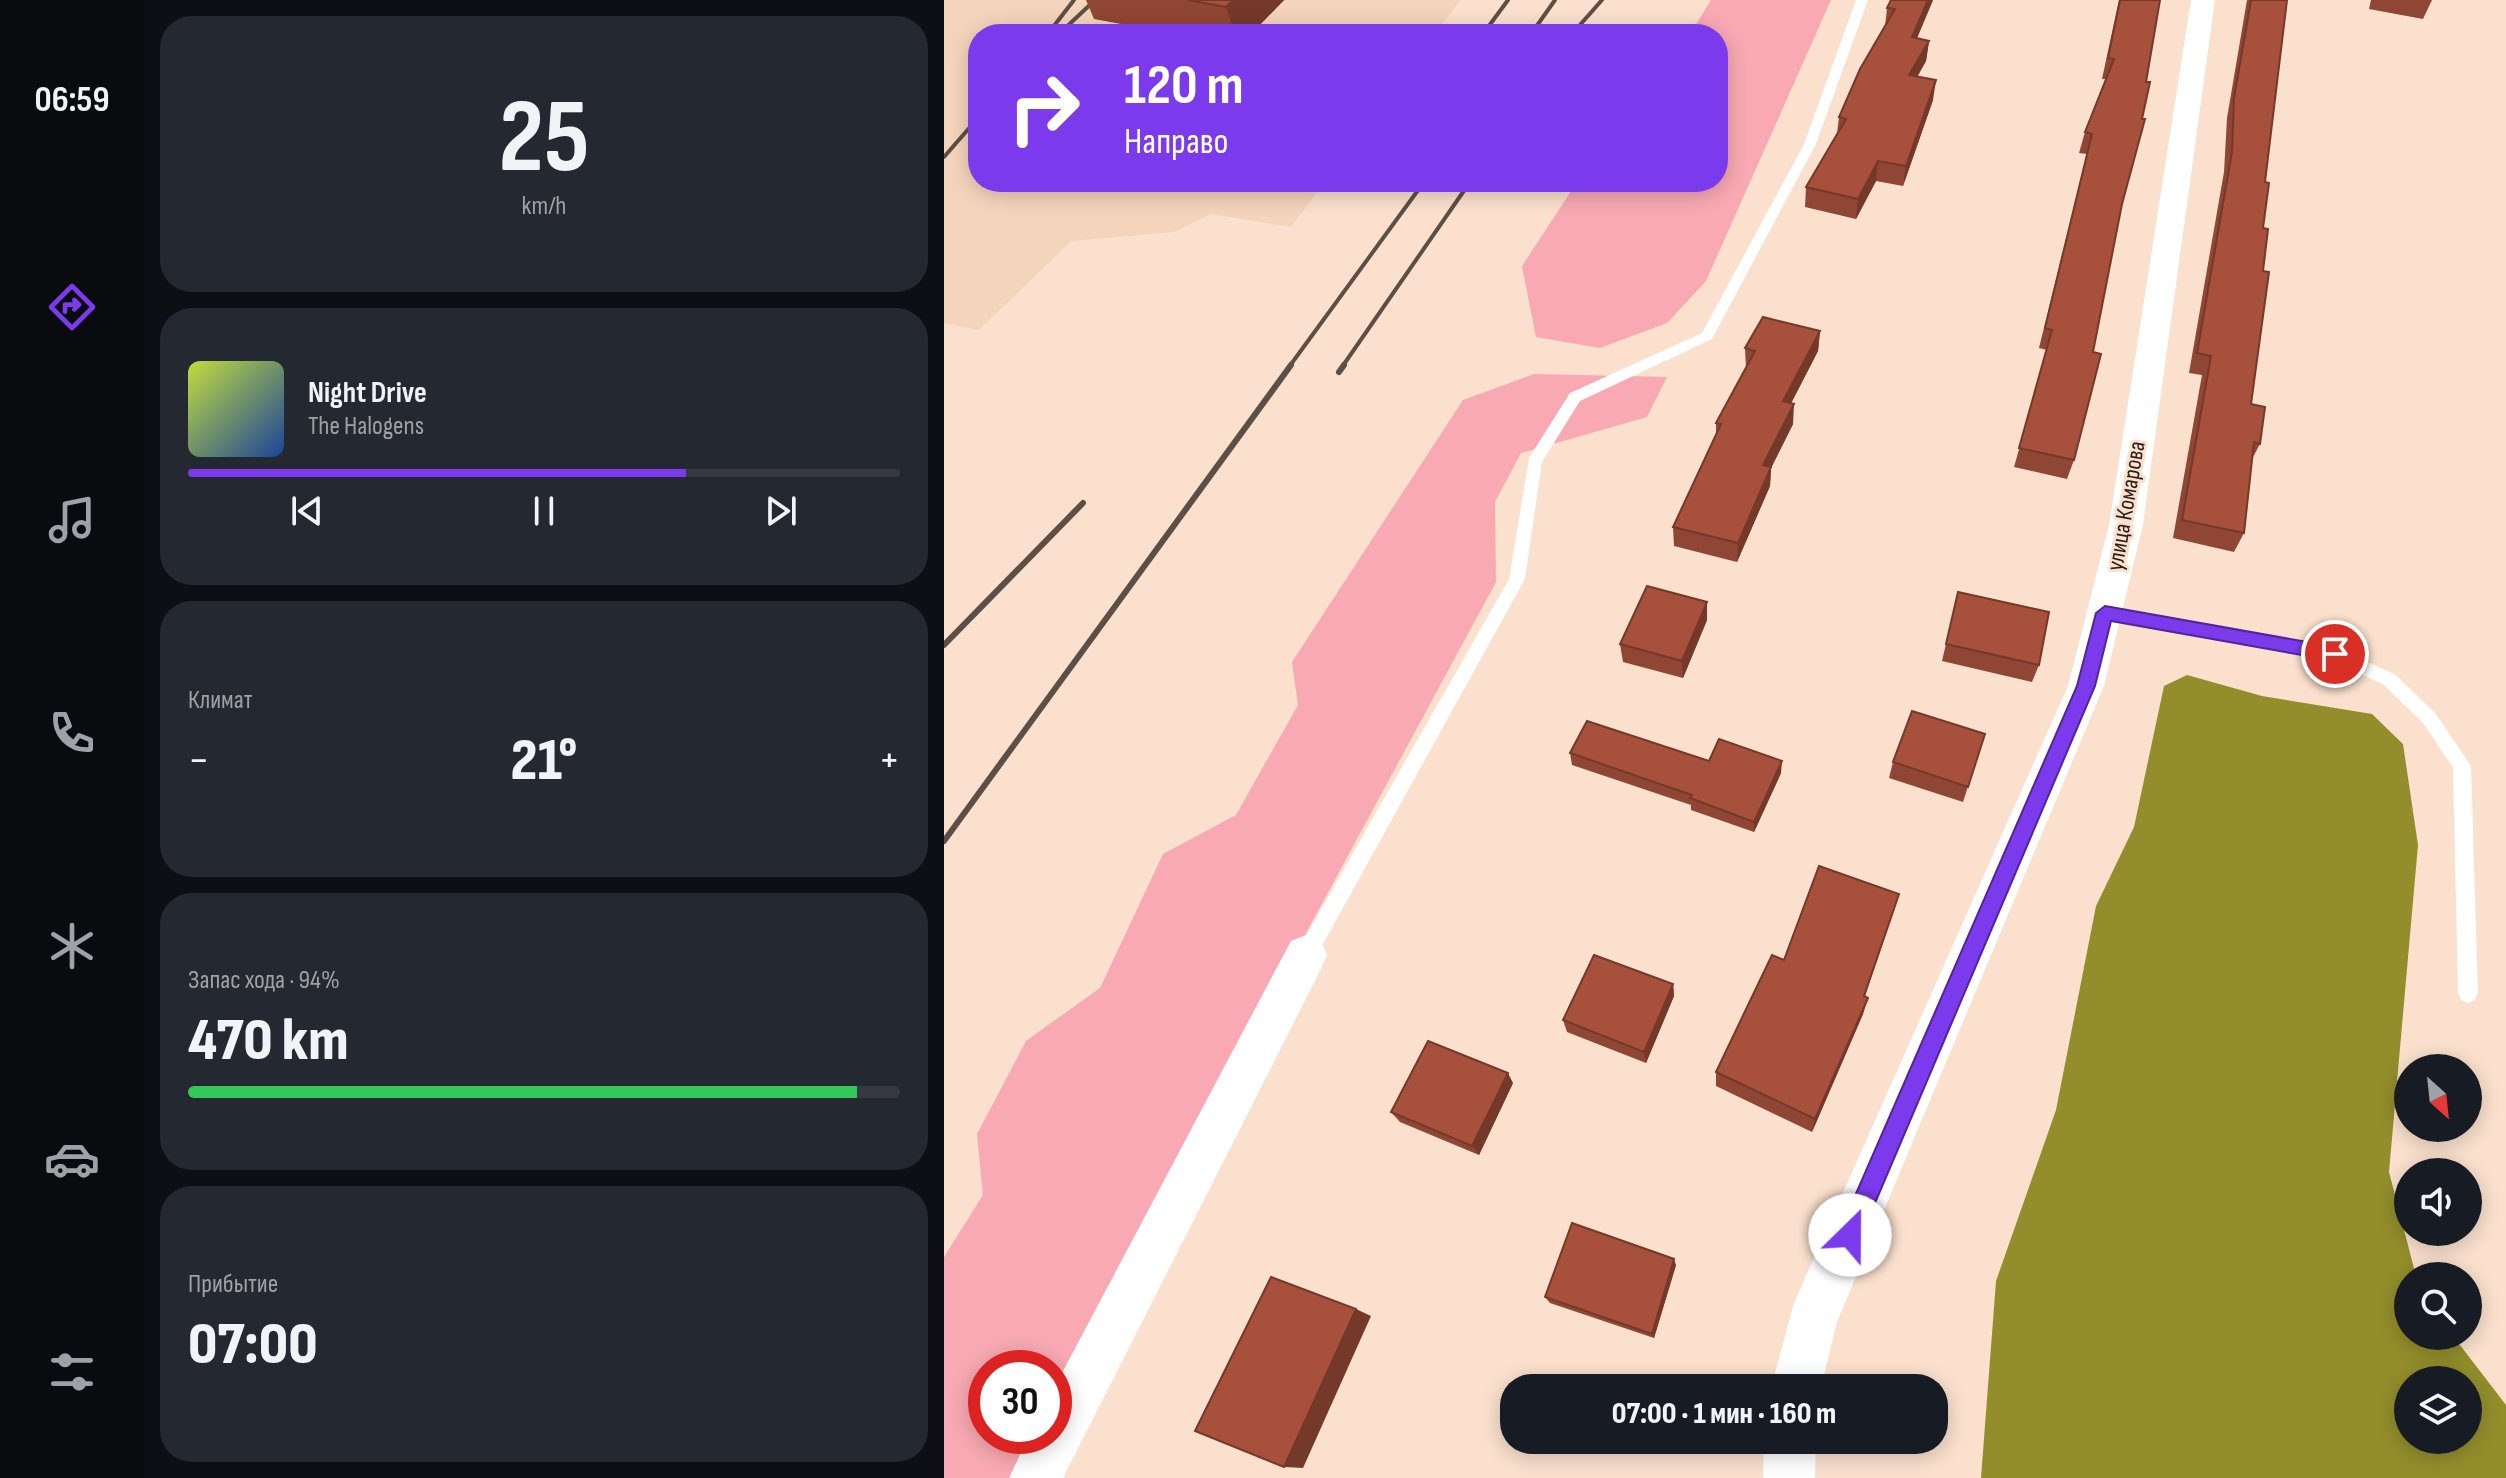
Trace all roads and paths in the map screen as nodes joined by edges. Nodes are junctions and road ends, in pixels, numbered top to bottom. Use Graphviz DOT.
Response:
graph roads {
  1 [pos="1862,0"];
  2 [pos="2203,0"];
  3 [pos="2105,613"];
  4 [pos="1306,955"];
  5 [pos="2468,993"];
  6 [pos="1799,1374"];
  7 [pos="1790,1454"];
  8 [pos="1035,1478"];
  9 [pos="1789,1478"];
  1 -- 4 [label="lane"];
  2 -- 3 [label="street, улица Комарова"];
  3 -- 5 [label="lane"];
  3 -- 6 [label="street, улица Комарова"];
  4 -- 8 [label="street"];
  7 -- 9 [label="street"];
}
